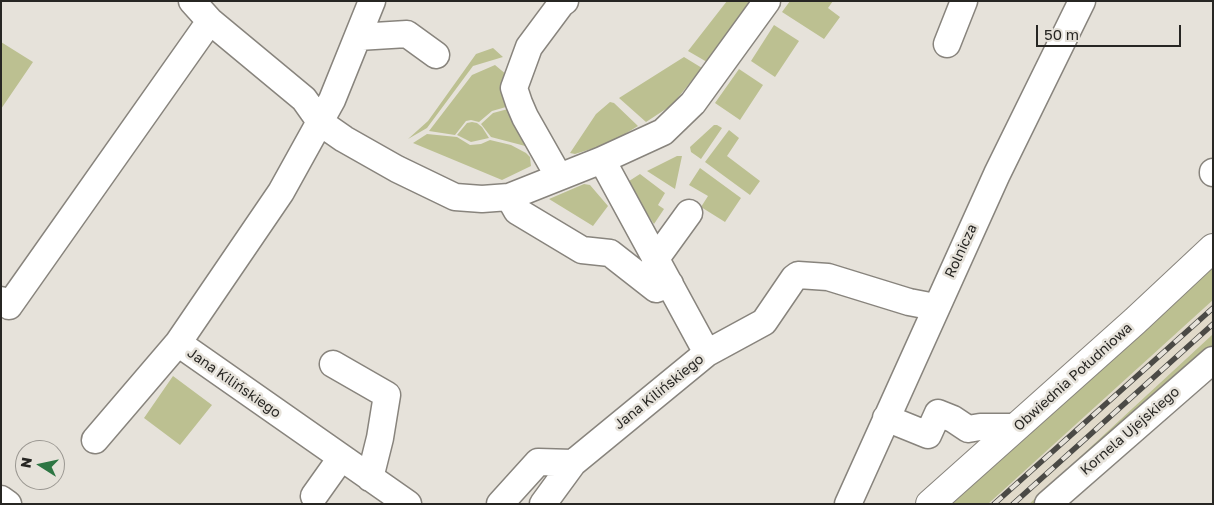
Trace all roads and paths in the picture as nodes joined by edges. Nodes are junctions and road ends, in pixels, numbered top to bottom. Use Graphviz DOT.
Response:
graph roads {
  1 [pos="192,1"];
  2 [pos="372,1"];
  3 [pos="565,1"];
  4 [pos="766,1"];
  5 [pos="964,1"];
  6 [pos="1082,1"];
  7 [pos="210,21"];
  8 [pos="358,37"];
  9 [pos="947,44"];
  10 [pos="436,55"];
  11 [pos="321,123"];
  12 [pos="602,160"];
  13 [pos="559,177"];
  14 [pos="509,197"];
  15 [pos="689,213"];
  16 [pos="631,215"];
  17 [pos="1213,248"];
  18 [pos="610,254"];
  19 [pos="655,260"];
  20 [pos="670,284"];
  21 [pos="1,300"];
  22 [pos="936,307"];
  23 [pos="178,343"];
  24 [pos="707,353"];
  25 [pos="1213,360"];
  26 [pos="334,364"];
  27 [pos="886,418"];
  28 [pos="1016,427"];
  29 [pos="968,429"];
  30 [pos="95,440"];
  31 [pos="341,458"];
  32 [pos="573,463"];
  33 [pos="976,464"];
  34 [pos="370,478"];
  35 [pos="314,496"];
  36 [pos="1,499"];
  37 [pos="8,504"];
  38 [pos="408,504"];
  39 [pos="500,504"];
  40 [pos="543,504"];
  41 [pos="848,504"];
  42 [pos="930,504"];
  43 [pos="1048,504"];
  1 -- 7 [label="street"];
  2 -- 8 [label="street, Jana Kilińskiego"];
  3 -- 13 [label="street"];
  4 -- 12 [label="street"];
  5 -- 9 [label="street"];
  6 -- 22 [label="street, Rolnicza"];
  7 -- 11 [label="street"];
  7 -- 21 [label="street"];
  8 -- 10 [label="street"];
  8 -- 11 [label="street, Jana Kilińskiego"];
  11 -- 14 [label="street"];
  11 -- 23 [label="street, Jana Kilińskiego"];
  12 -- 13 [label="street"];
  12 -- 16 [label="street, Jana Kilińskiego"];
  13 -- 14 [label="street"];
  14 -- 18 [label="street"];
  15 -- 19 [label="street"];
  16 -- 18 [label="street"];
  16 -- 19 [label="street, Jana Kilińskiego"];
  17 -- 28 [label="main road, Obwiednia Południowa"];
  18 -- 20 [label="street"];
  19 -- 20 [label="street, Jana Kilińskiego"];
  20 -- 24 [label="street, Jana Kilińskiego"];
  22 -- 24 [label="street"];
  22 -- 27 [label="street, Rolnicza"];
  23 -- 30 [label="street"];
  23 -- 31 [label="street, Jana Kilińskiego"];
  24 -- 32 [label="street, Jana Kilińskiego"];
  25 -- 43 [label="street, Kornela Ujejskiego"];
  26 -- 34 [label="street"];
  27 -- 29 [label="street"];
  27 -- 41 [label="street, Rolnicza"];
  28 -- 29 [label="street"];
  28 -- 33 [label="main road, Obwiednia Południowa"];
  29 -- 33 [label="street"];
  31 -- 34 [label="street, Jana Kilińskiego"];
  31 -- 35 [label="street"];
  32 -- 39 [label="street"];
  32 -- 40 [label="street, Jana Kilińskiego"];
  33 -- 42 [label="main road, Obwiednia Południowa"];
  34 -- 38 [label="street, Jana Kilińskiego"];
  36 -- 37 [label="street"];
}
